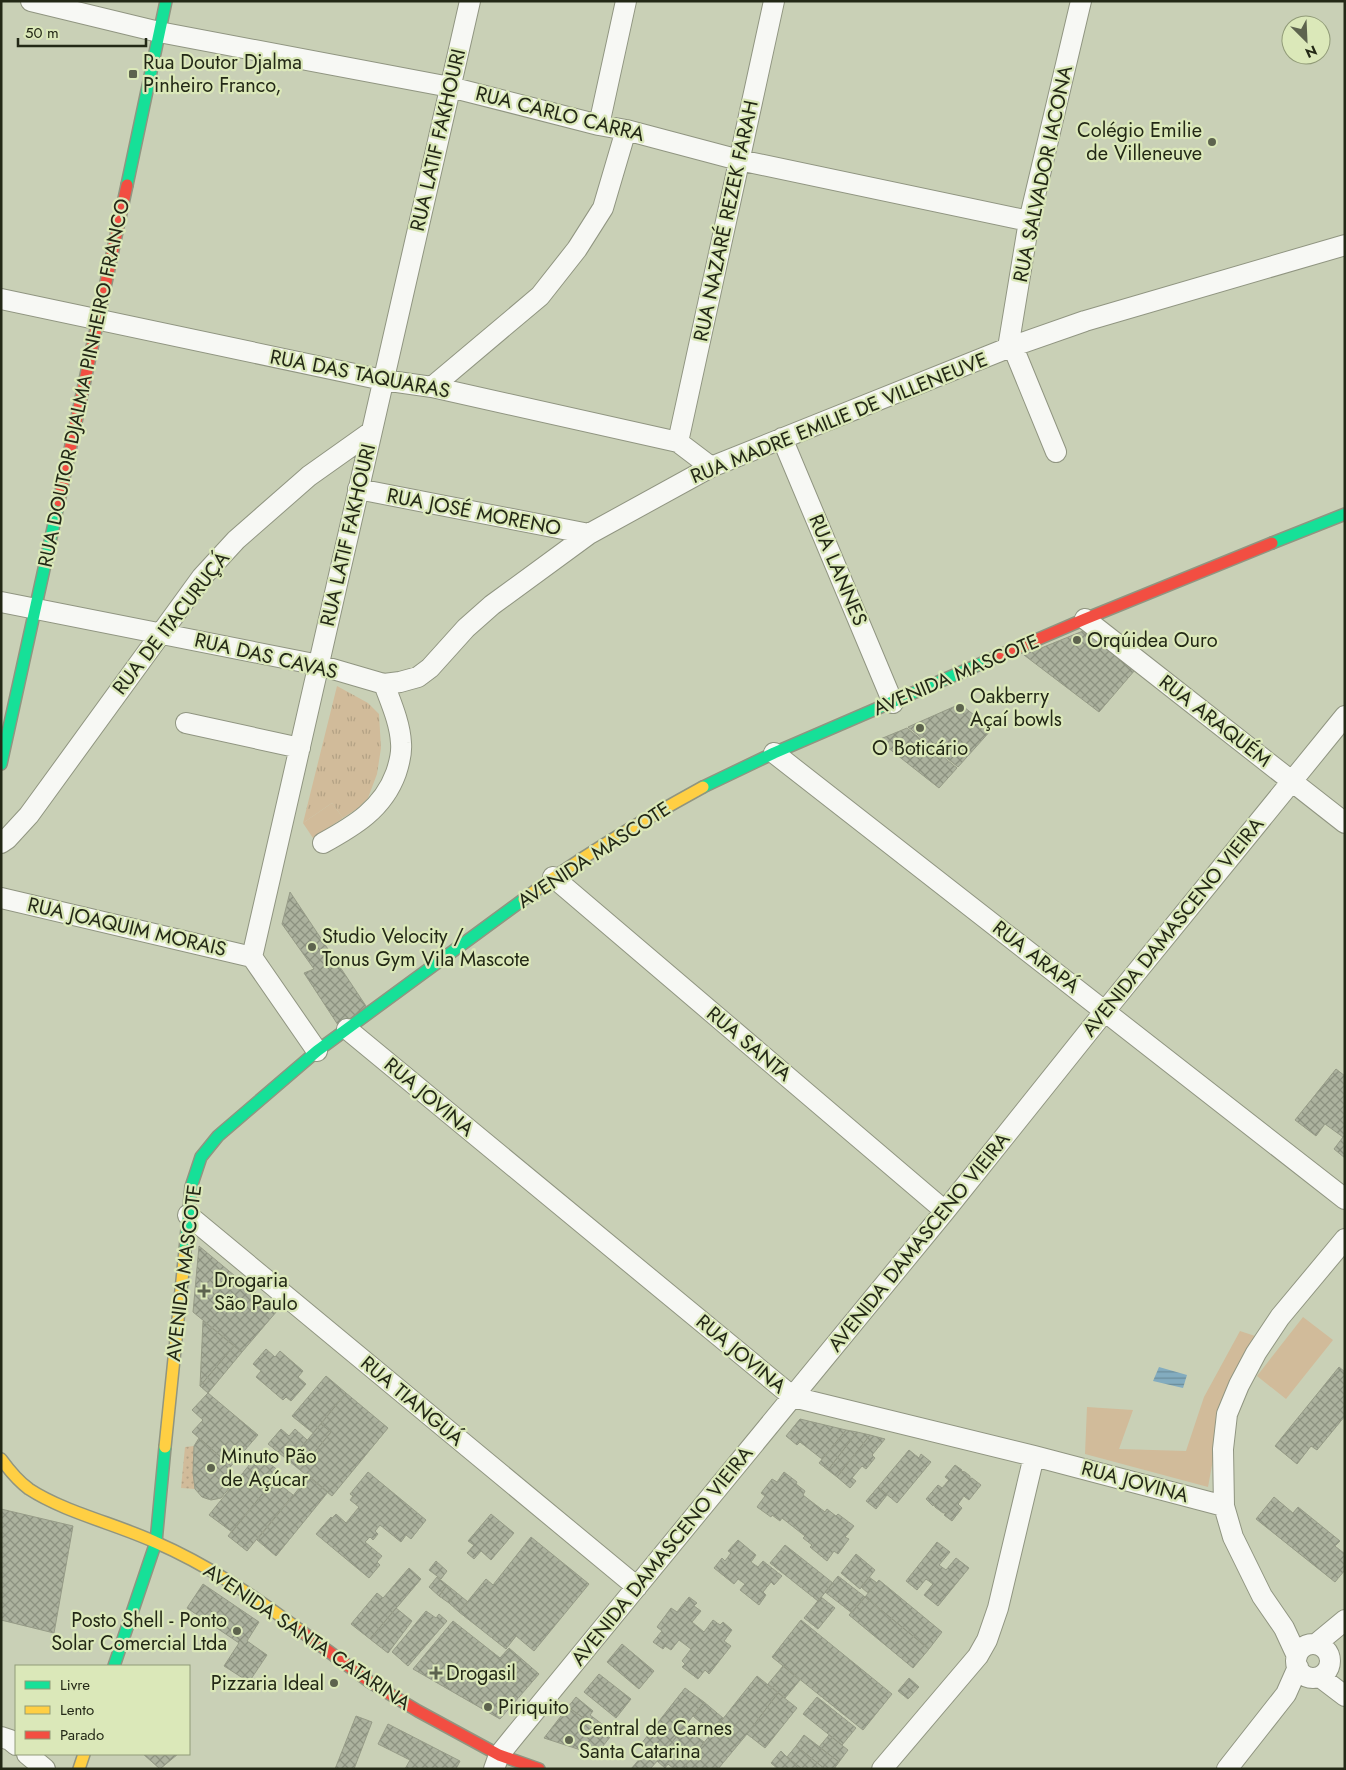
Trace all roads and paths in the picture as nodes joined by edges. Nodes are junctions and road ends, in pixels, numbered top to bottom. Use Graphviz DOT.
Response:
graph roads {
  1 [pos="31,1"];
  2 [pos="166,1"];
  3 [pos="470,1"];
  4 [pos="626,1"];
  5 [pos="774,1"];
  6 [pos="1081,1"];
  7 [pos="159,32"];
  8 [pos="450,87"];
  9 [pos="599,125"];
  10 [pos="626,130"];
  11 [pos="739,160"];
  12 [pos="1029,221"];
  13 [pos="1345,244"];
  14 [pos="1,299"];
  15 [pos="99,321"];
  16 [pos="1011,348"];
  17 [pos="383,380"];
  18 [pos="432,387"];
  19 [pos="372,432"];
  20 [pos="782,438"];
  21 [pos="678,442"];
  22 [pos="1056,452"];
  23 [pos="711,468"];
  24 [pos="358,489"];
  25 [pos="1345,514"];
  26 [pos="589,534"];
  27 [pos="1,602"];
  28 [pos="35,610"];
  29 [pos="1085,620"];
  30 [pos="160,632"];
  31 [pos="318,665"];
  32 [pos="384,684"];
  33 [pos="893,703"];
  34 [pos="1345,716"];
  35 [pos="186,723"];
  36 [pos="300,748"];
  37 [pos="774,753"];
  38 [pos="1,764"];
  39 [pos="1292,782"];
  40 [pos="1345,823"];
  41 [pos="1,843"];
  42 [pos="323,843"];
  43 [pos="553,877"];
  44 [pos="1,898"];
  45 [pos="252,957"];
  46 [pos="1105,1011"];
  47 [pos="347,1029"];
  48 [pos="317,1051"];
  49 [pos="1345,1199"];
  50 [pos="945,1211"];
  51 [pos="188,1215"];
  52 [pos="1345,1239"];
  53 [pos="793,1397"];
  54 [pos="1034,1456"];
  55 [pos="1,1458"];
  56 [pos="1224,1506"];
  57 [pos="156,1542"];
  58 [pos="637,1586"];
  59 [pos="1344,1621"];
  60 [pos="1317,1662"];
  61 [pos="114,1665"];
  62 [pos="1345,1696"];
  63 [pos="1,1737"];
  64 [pos="15,1744"];
  65 [pos="27,1755"];
  66 [pos="84,1755"];
  67 [pos="497,1762"];
  68 [pos="45,1769"];
  69 [pos="79,1769"];
  70 [pos="540,1769"];
  71 [pos="882,1769"];
  72 [pos="1227,1769"];
  1 -- 7 [label="street, RUA CARLO CARRA"];
  2 -- 7 [label="street, RUA DOUTOR DJALMA PINHEIRO FRANCO"];
  3 -- 8 [label="street, RUA LATIF FAKHOURI"];
  4 -- 9 [label="street"];
  5 -- 11 [label="street, RUA NAZARÉ REZEK FARAH"];
  6 -- 12 [label="street, RUA SALVADOR IACONA"];
  7 -- 8 [label="street, RUA CARLO CARRA"];
  7 -- 15 [label="street, RUA DOUTOR DJALMA PINHEIRO FRANCO"];
  8 -- 9 [label="street, RUA CARLO CARRA"];
  8 -- 17 [label="street, RUA LATIF FAKHOURI"];
  9 -- 10 [label="street, RUA CARLO CARRA"];
  10 -- 11 [label="street, RUA CARLO CARRA"];
  10 -- 18 [label="street"];
  11 -- 12 [label="street, RUA CARLO CARRA"];
  11 -- 21 [label="street, RUA NAZARÉ REZEK FARAH"];
  12 -- 16 [label="street, RUA SALVADOR IACONA"];
  13 -- 16 [label="street, RUA MADRE EMILIE DE VILLENEUVE"];
  14 -- 15 [label="street, RUA DAS TAQUARAS"];
  15 -- 17 [label="street, RUA DAS TAQUARAS"];
  15 -- 28 [label="street, RUA DOUTOR DJALMA PINHEIRO FRANCO"];
  16 -- 20 [label="street, RUA MADRE EMILIE DE VILLENEUVE"];
  16 -- 22 [label="street"];
  17 -- 18 [label="street, RUA DAS TAQUARAS"];
  17 -- 19 [label="street, RUA LATIF FAKHOURI"];
  18 -- 21 [label="street, RUA DAS TAQUARAS"];
  19 -- 24 [label="street, RUA LATIF FAKHOURI"];
  19 -- 30 [label="street, RUA DE ITACURUÇÁ"];
  20 -- 23 [label="street, RUA MADRE EMILIE DE VILLENEUVE"];
  20 -- 33 [label="street, RUA LANNES"];
  21 -- 23 [label="street, RUA DAS TAQUARAS"];
  23 -- 26 [label="street, RUA MADRE EMILIE DE VILLENEUVE"];
  24 -- 26 [label="street, RUA JOSÉ MORENO"];
  24 -- 31 [label="street, RUA LATIF FAKHOURI"];
  25 -- 29 [label="street, AVENIDA MASCOTE"];
  26 -- 32 [label="street, RUA MADRE EMILIE DE VILLENEUVE"];
  27 -- 28 [label="street, RUA DAS CAVAS"];
  28 -- 30 [label="street, RUA DAS CAVAS"];
  28 -- 38 [label="street, RUA DOUTOR DJALMA PINHEIRO FRANCO"];
  29 -- 33 [label="street, AVENIDA MASCOTE"];
  29 -- 39 [label="street, RUA ARAQUÉM"];
  30 -- 31 [label="street, RUA DAS CAVAS"];
  30 -- 41 [label="street, RUA DE ITACURUÇÁ"];
  31 -- 32 [label="street, RUA DAS CAVAS"];
  31 -- 36 [label="street, RUA LATIF FAKHOURI"];
  32 -- 42 [label="street"];
  33 -- 37 [label="street, AVENIDA MASCOTE"];
  34 -- 39 [label="street, AVENIDA DAMASCENO VIEIRA"];
  35 -- 36 [label="street"];
  36 -- 45 [label="street, RUA LATIF FAKHOURI"];
  37 -- 43 [label="street, AVENIDA MASCOTE"];
  37 -- 46 [label="street, RUA ARAPÁ"];
  39 -- 40 [label="street, RUA ARAQUÉM"];
  39 -- 46 [label="street, AVENIDA DAMASCENO VIEIRA"];
  43 -- 47 [label="street, AVENIDA MASCOTE"];
  43 -- 50 [label="street, RUA SANTA"];
  44 -- 45 [label="street, RUA JOAQUIM MORAIS"];
  45 -- 48 [label="street"];
  46 -- 49 [label="street, RUA ARAPÁ"];
  46 -- 50 [label="street, AVENIDA DAMASCENO VIEIRA"];
  47 -- 48 [label="street, AVENIDA MASCOTE"];
  47 -- 53 [label="street, RUA JOVINA"];
  48 -- 51 [label="street, AVENIDA MASCOTE"];
  50 -- 53 [label="street, AVENIDA DAMASCENO VIEIRA"];
  51 -- 57 [label="street, AVENIDA MASCOTE"];
  51 -- 58 [label="street, RUA TIANGUÁ"];
  52 -- 56 [label="street"];
  53 -- 54 [label="street, RUA JOVINA"];
  53 -- 58 [label="street, AVENIDA DAMASCENO VIEIRA"];
  54 -- 56 [label="street, RUA JOVINA"];
  54 -- 71 [label="street"];
  55 -- 57 [label="street, AVENIDA SANTA CATARINA"];
  56 -- 60 [label="street"];
  57 -- 61 [label="street, AVENIDA MASCOTE"];
  57 -- 67 [label="street, AVENIDA SANTA CATARINA"];
  58 -- 67 [label="street, AVENIDA DAMASCENO VIEIRA"];
  59 -- 60 [label="street"];
  60 -- 62 [label="street"];
  60 -- 72 [label="street"];
  63 -- 64 [label="street"];
  65 -- 68 [label="street"];
  66 -- 69 [label="street"];
  67 -- 70 [label="street, AVENIDA SANTA CATARINA"];
}
